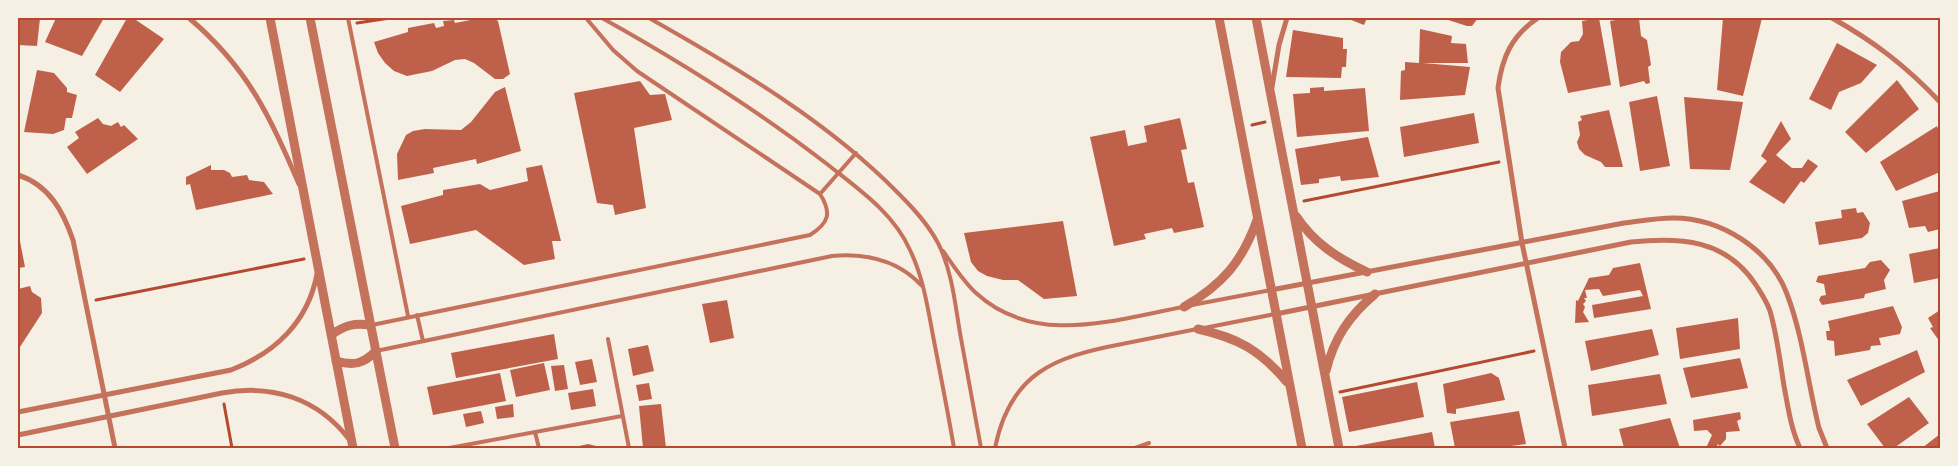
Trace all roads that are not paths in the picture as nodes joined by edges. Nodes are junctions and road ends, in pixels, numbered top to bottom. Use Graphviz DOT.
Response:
graph roads {
  1 [pos="189,18"];
  2 [pos="270,18"];
  3 [pos="310,18"];
  4 [pos="348,18"];
  5 [pos="586,18"];
  6 [pos="602,18"];
  7 [pos="650,18"];
  8 [pos="1219,18"];
  9 [pos="1256,18"];
  10 [pos="1287,18"];
  11 [pos="1538,18"];
  12 [pos="1832,18"];
  13 [pos="1271,95"];
  14 [pos="1940,102"];
  15 [pos="856,153"];
  16 [pos="838,173"];
  17 [pos="18,176"];
  18 [pos="820,194"];
  19 [pos="305,197"];
  20 [pos="1292,208"];
  21 [pos="1257,219"];
  22 [pos="1522,242"];
  23 [pos="938,244"];
  24 [pos="1527,263"];
  25 [pos="318,267"];
  26 [pos="1366,272"];
  27 [pos="1307,284"];
  28 [pos="924,289"];
  29 [pos="1271,290"];
  30 [pos="1375,294"];
  31 [pos="1312,306"];
  32 [pos="1184,307"];
  33 [pos="1275,314"];
  34 [pos="417,315"];
  35 [pos="408,316"];
  36 [pos="370,325"];
  37 [pos="1198,329"];
  38 [pos="331,334"];
  39 [pos="608,339"];
  40 [pos="423,341"];
  41 [pos="376,351"];
  42 [pos="336,361"];
  43 [pos="1325,374"];
  44 [pos="1288,384"];
  45 [pos="104,395"];
  46 [pos="18,412"];
  47 [pos="108,416"];
  48 [pos="622,416"];
  49 [pos="535,432"];
  50 [pos="18,435"];
  51 [pos="1148,443"];
  52 [pos="352,446"];
  53 [pos="115,448"];
  54 [pos="395,448"];
  55 [pos="449,448"];
  56 [pos="539,448"];
  57 [pos="629,448"];
  58 [pos="954,448"];
  59 [pos="981,448"];
  60 [pos="996,448"];
  61 [pos="1135,448"];
  62 [pos="1302,448"];
  63 [pos="1339,448"];
  64 [pos="1565,448"];
  65 [pos="1800,448"];
  66 [pos="1827,448"];
  1 -- 19 [label="street"];
  2 -- 19 [label="street"];
  3 -- 36 [label="street"];
  4 -- 35 [label="lane"];
  5 -- 18 [label="lane"];
  6 -- 16 [label="lane"];
  7 -- 15 [label="lane"];
  8 -- 21 [label="street"];
  9 -- 13 [label="street"];
  10 -- 13 [label="street"];
  11 -- 22 [label="street"];
  12 -- 14 [label="street"];
  13 -- 20 [label="street"];
  15 -- 16 [label="lane"];
  15 -- 23 [label="lane"];
  16 -- 18 [label="lane"];
  16 -- 28 [label="lane"];
  17 -- 45 [label="street"];
  18 -- 34 [label="lane"];
  19 -- 25 [label="street"];
  20 -- 26 [label="street"];
  20 -- 27 [label="street"];
  21 -- 29 [label="street"];
  21 -- 32 [label="street"];
  22 -- 24 [label="street"];
  22 -- 26 [label="street"];
  22 -- 66 [label="street"];
  23 -- 32 [label="lane"];
  23 -- 59 [label="lane"];
  24 -- 30 [label="street"];
  24 -- 64 [label="street"];
  24 -- 65 [label="street"];
  25 -- 38 [label="street"];
  25 -- 45 [label="street"];
  26 -- 27 [label="street"];
  27 -- 29 [label="street"];
  27 -- 31 [label="street"];
  28 -- 40 [label="lane"];
  28 -- 58 [label="lane"];
  29 -- 32 [label="lane"];
  29 -- 33 [label="street"];
  30 -- 31 [label="street"];
  30 -- 43 [label="street"];
  31 -- 33 [label="street"];
  31 -- 43 [label="street"];
  33 -- 37 [label="lane"];
  33 -- 44 [label="street"];
  34 -- 35 [label="lane"];
  34 -- 40 [label="lane"];
  35 -- 36 [label="lane"];
  36 -- 38 [label="street"];
  36 -- 41 [label="street"];
  37 -- 44 [label="street"];
  37 -- 60 [label="lane"];
  38 -- 42 [label="street"];
  39 -- 48 [label="lane"];
  40 -- 41 [label="lane"];
  41 -- 42 [label="street"];
  41 -- 54 [label="street"];
  42 -- 52 [label="street"];
  43 -- 63 [label="street"];
  44 -- 62 [label="street"];
  45 -- 46 [label="street"];
  45 -- 47 [label="street"];
  47 -- 50 [label="street"];
  47 -- 52 [label="street"];
  47 -- 53 [label="street"];
  48 -- 49 [label="lane"];
  48 -- 57 [label="lane"];
  49 -- 55 [label="lane"];
  49 -- 56 [label="lane"];
  51 -- 61 [label="lane"];
}
